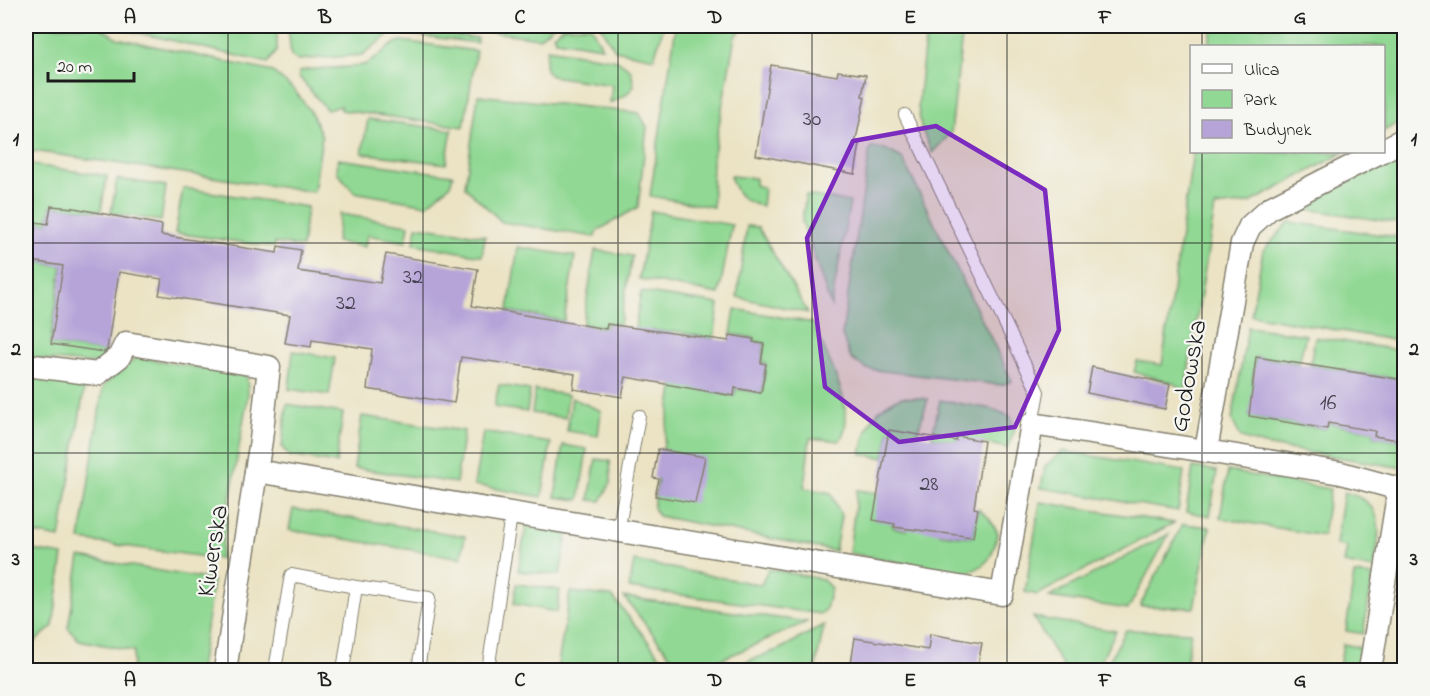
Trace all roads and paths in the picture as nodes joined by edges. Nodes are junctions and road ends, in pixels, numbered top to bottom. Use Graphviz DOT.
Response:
graph roads {
  1 [pos="905,115"];
  2 [pos="1404,139"];
  3 [pos="1385,149"];
  4 [pos="1378,153"];
  5 [pos="26,365"];
  6 [pos="639,416"];
  7 [pos="1032,424"];
  8 [pos="1206,451"];
  9 [pos="256,471"];
  10 [pos="1402,489"];
  11 [pos="512,514"];
  12 [pos="618,532"];
  13 [pos="356,587"];
  14 [pos="225,670"];
  15 [pos="275,670"];
  16 [pos="343,670"];
  17 [pos="418,670"];
  18 [pos="488,670"];
  19 [pos="1370,670"];
  1 -- 7 [label="lane"];
  2 -- 3 [label="street, Godowska"];
  4 -- 8 [label="street, Godowska"];
  5 -- 9 [label="street, Kiwerska"];
  6 -- 12 [label="lane"];
  7 -- 8 [label="street"];
  7 -- 12 [label="street"];
  8 -- 10 [label="street, Godowska"];
  9 -- 11 [label="street"];
  9 -- 14 [label="street, Kiwerska"];
  10 -- 19 [label="street, Godowska"];
  11 -- 12 [label="street"];
  11 -- 18 [label="lane"];
  13 -- 15 [label="lane"];
  13 -- 16 [label="lane"];
  13 -- 17 [label="lane"];
}
